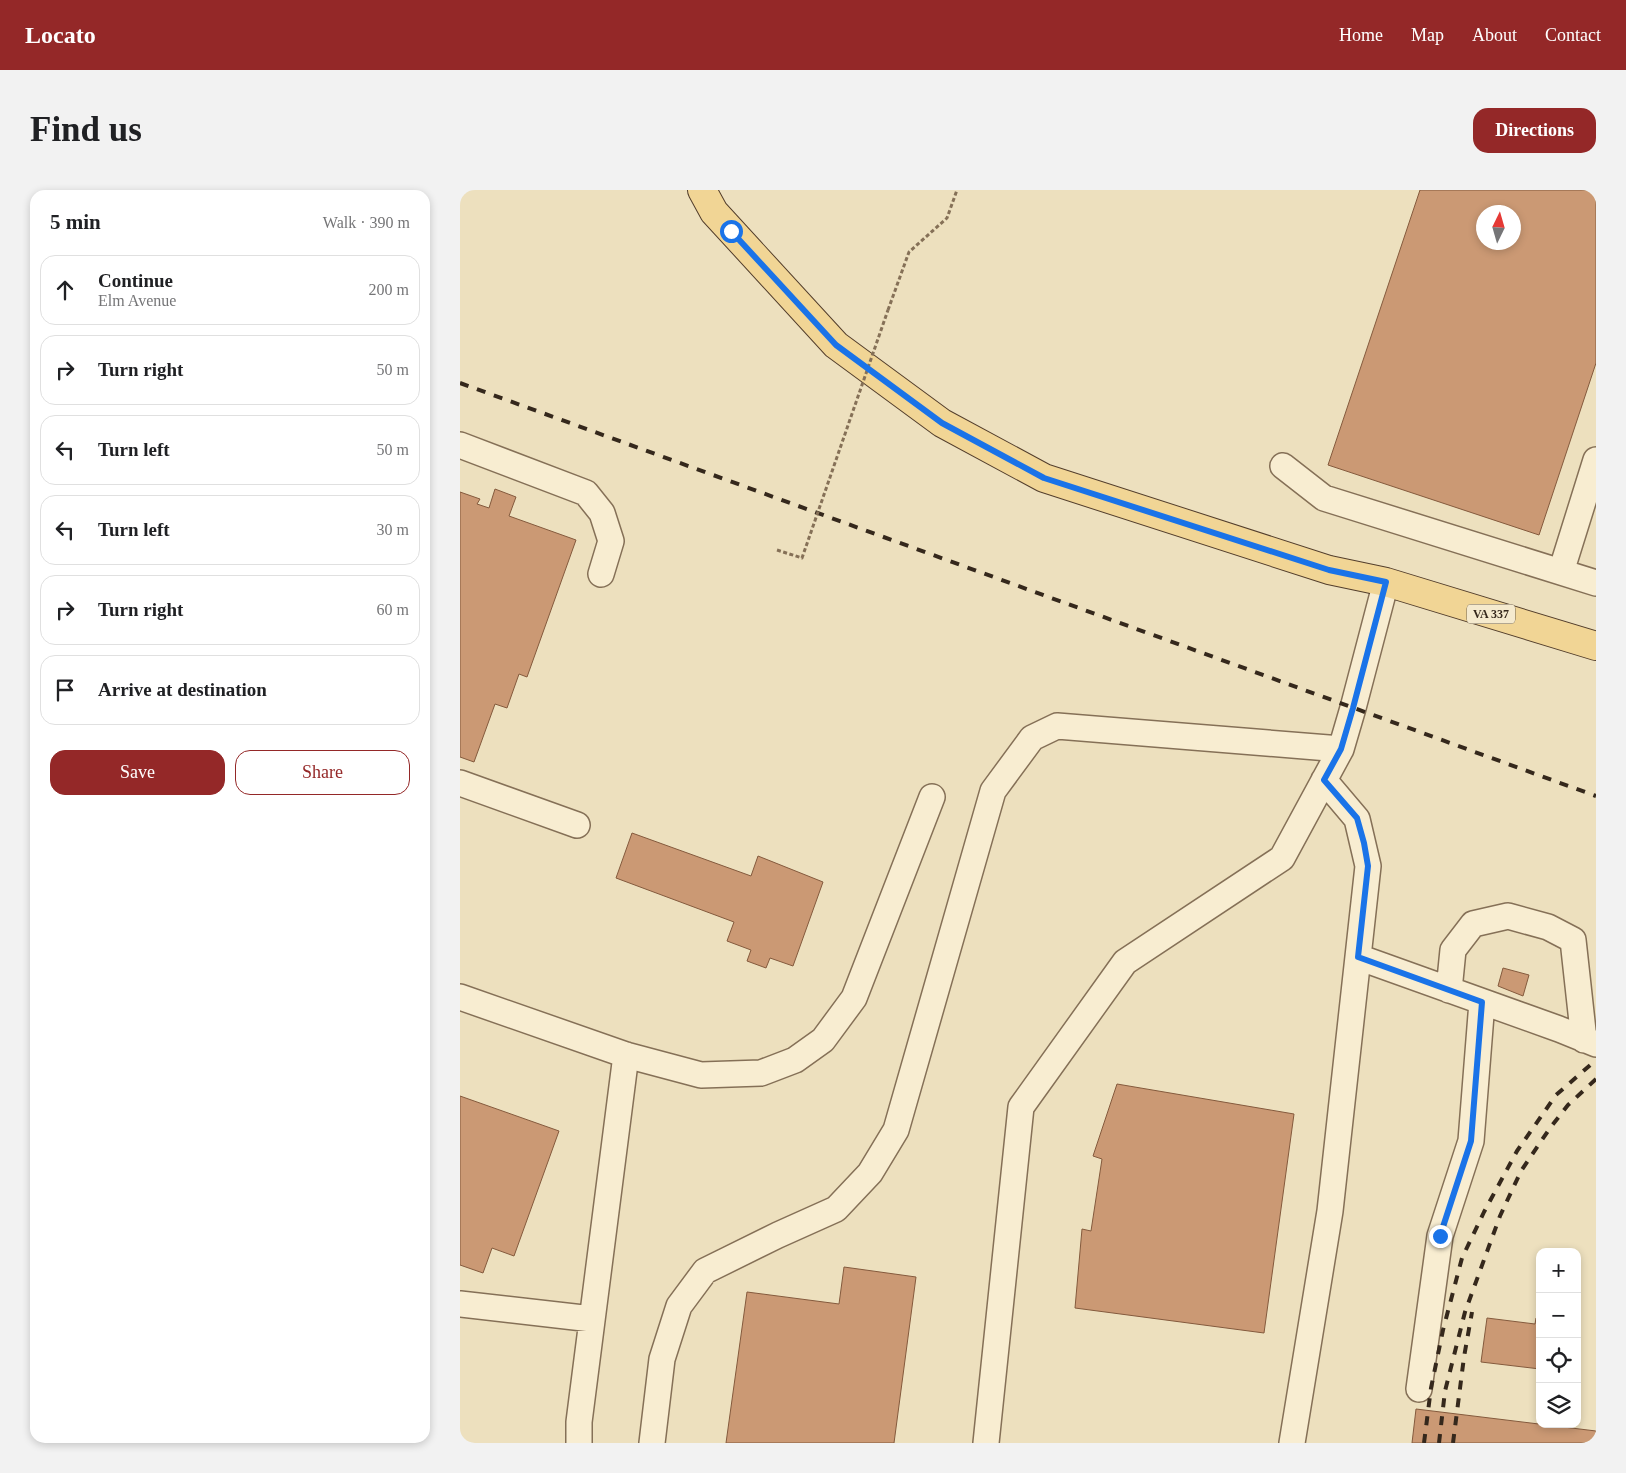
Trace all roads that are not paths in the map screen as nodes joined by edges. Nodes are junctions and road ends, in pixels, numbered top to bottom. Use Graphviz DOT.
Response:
graph roads {
  1 [pos="702,190"];
  2 [pos="460,445"];
  3 [pos="1596,460"];
  4 [pos="1283,466"];
  5 [pos="1561,572"];
  6 [pos="601,574"];
  7 [pos="1386,582"];
  8 [pos="1596,583"];
  9 [pos="1596,646"];
  10 [pos="1341,749"];
  11 [pos="1324,780"];
  12 [pos="460,783"];
  13 [pos="932,797"];
  14 [pos="577,825"];
  15 [pos="1358,957"];
  16 [pos="1449,990"];
  17 [pos="460,997"];
  18 [pos="1482,1002"];
  19 [pos="1590,1042"];
  20 [pos="626,1055"];
  21 [pos="460,1304"];
  22 [pos="592,1319"];
  23 [pos="1419,1389"];
  24 [pos="579,1443"];
  25 [pos="652,1443"];
  26 [pos="986,1443"];
  27 [pos="1292,1443"];
  1 -- 7 [label="main road, VA 337"];
  2 -- 6 [label="street"];
  3 -- 5 [label="street"];
  4 -- 5 [label="street"];
  5 -- 8 [label="street"];
  7 -- 9 [label="main road, VA 337"];
  7 -- 10 [label="street"];
  10 -- 11 [label="street"];
  10 -- 25 [label="street"];
  11 -- 15 [label="street"];
  11 -- 26 [label="street"];
  12 -- 14 [label="street"];
  13 -- 20 [label="street"];
  15 -- 16 [label="street"];
  15 -- 27 [label="street"];
  16 -- 18 [label="street"];
  16 -- 19 [label="street"];
  17 -- 20 [label="street"];
  18 -- 19 [label="street"];
  18 -- 23 [label="street"];
  20 -- 22 [label="street"];
  21 -- 22 [label="street"];
  22 -- 24 [label="street"];
}
